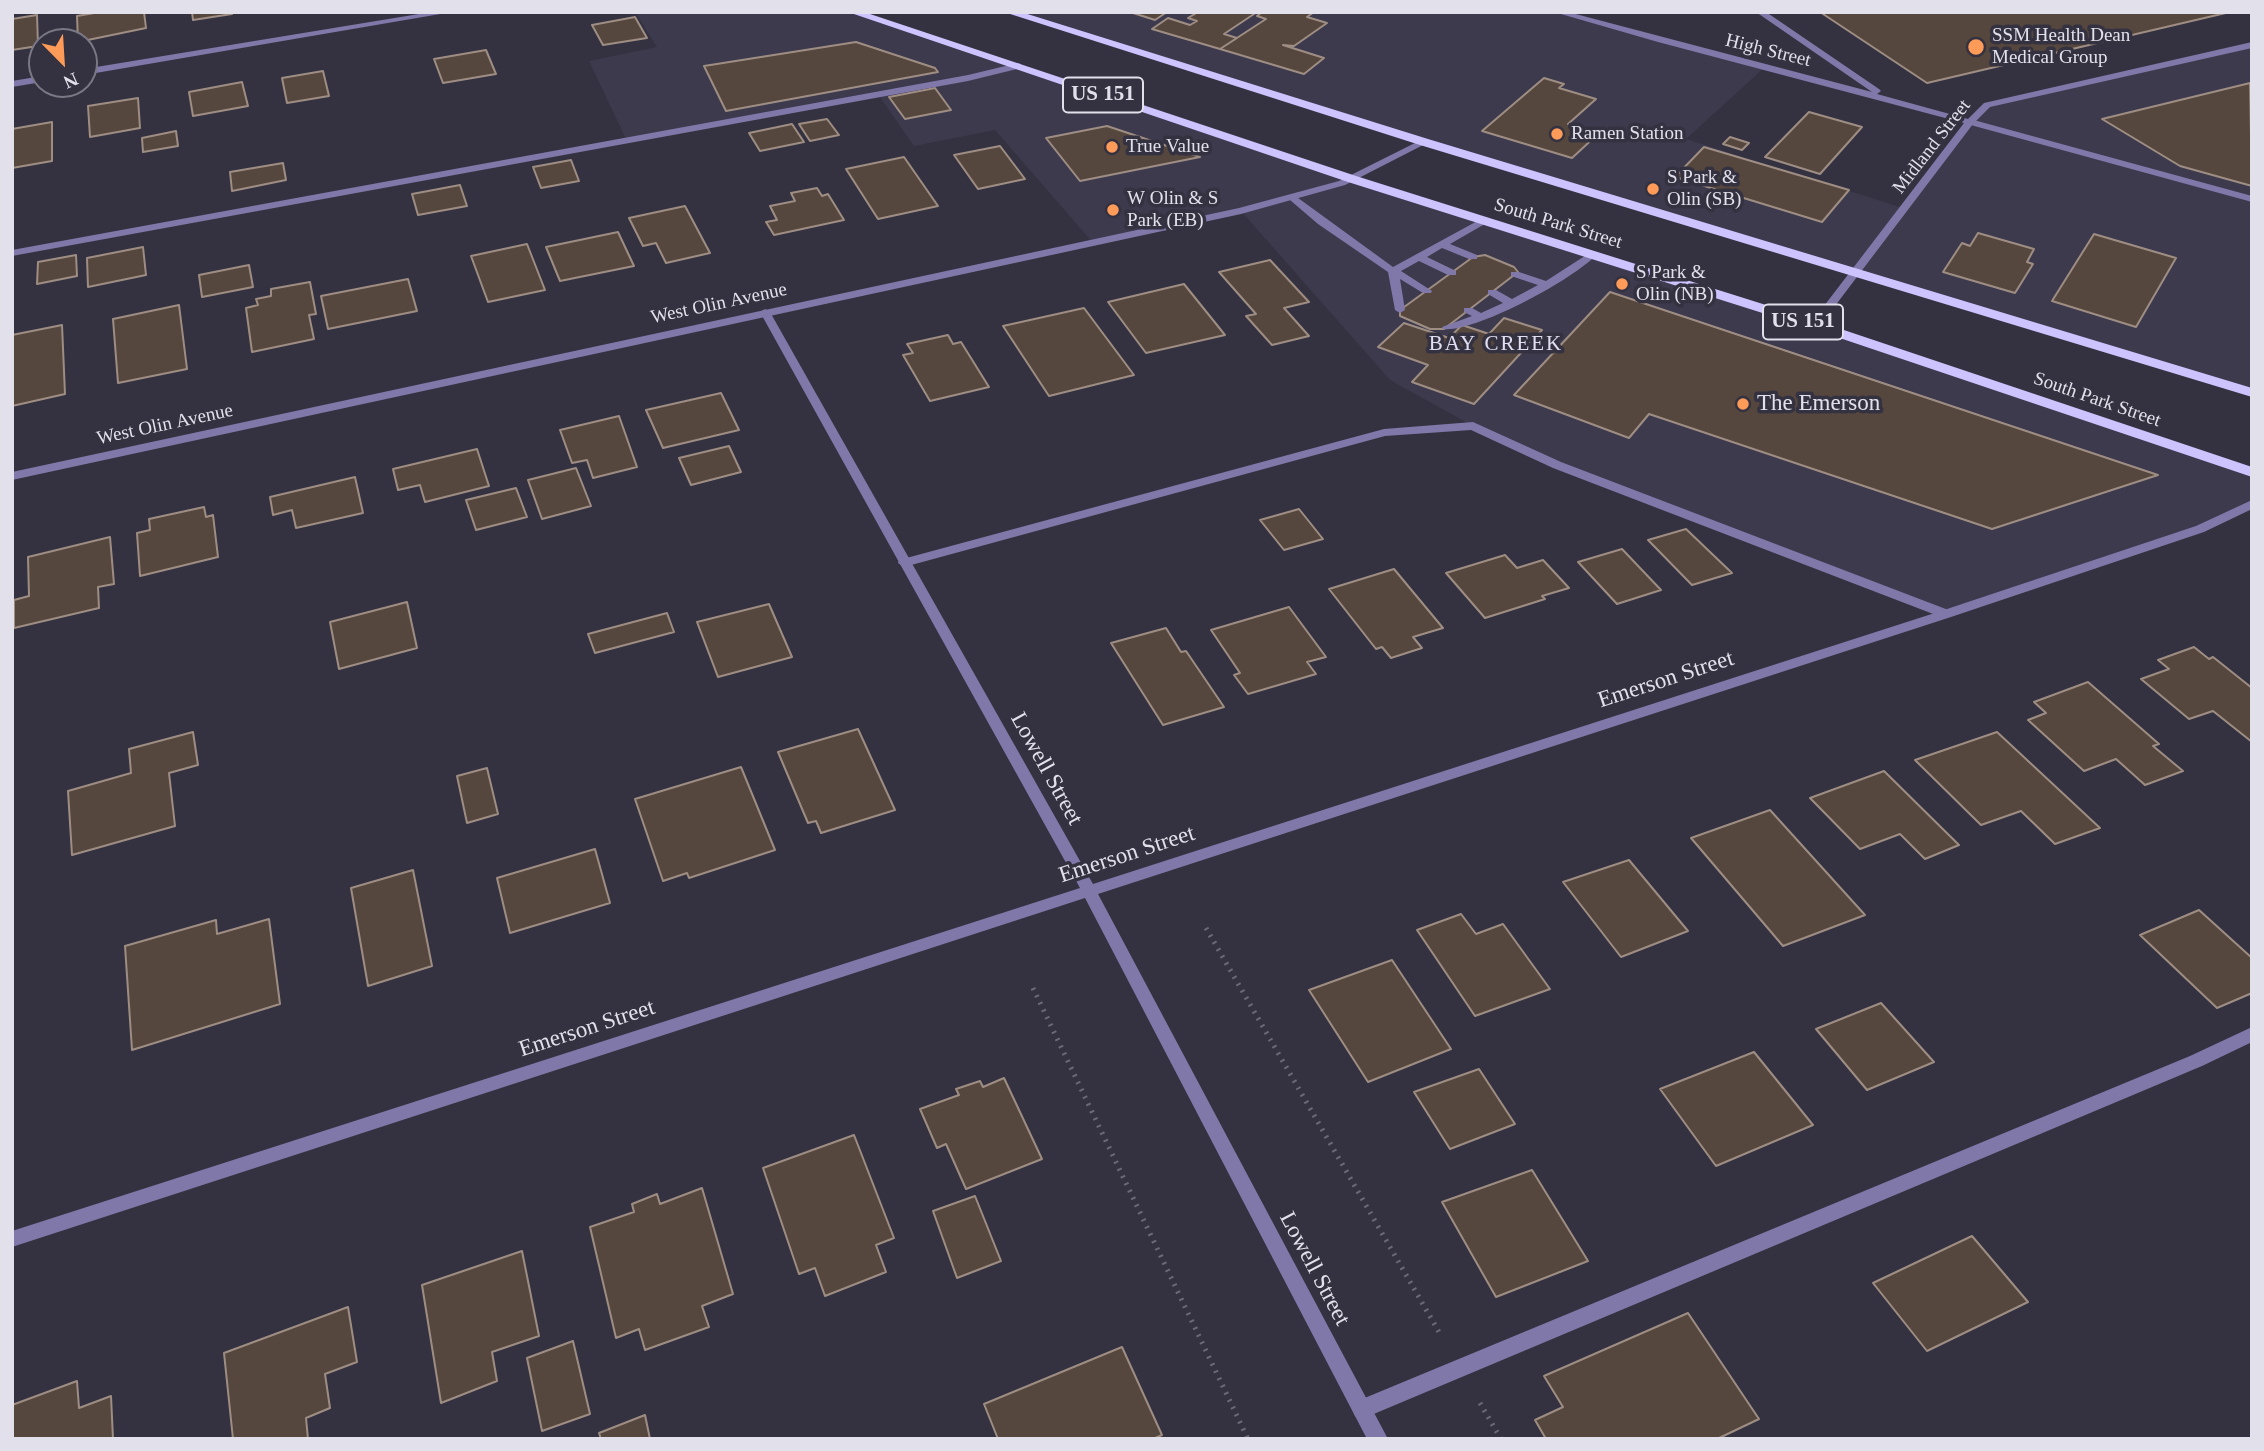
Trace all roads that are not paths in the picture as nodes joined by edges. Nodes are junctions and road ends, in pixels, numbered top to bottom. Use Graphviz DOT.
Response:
graph roads {
  1 [pos="448,12"];
  2 [pos="853,12"];
  3 [pos="1009,12"];
  4 [pos="1558,12"];
  5 [pos="1760,12"];
  6 [pos="2252,45"];
  7 [pos="1018,66"];
  8 [pos="98,70"];
  9 [pos="1886,97"];
  10 [pos="1970,121"];
  11 [pos="1424,142"];
  12 [pos="1352,179"];
  13 [pos="1294,198"];
  14 [pos="2252,199"];
  15 [pos="1485,221"];
  16 [pos="1441,244"];
  17 [pos="12,253"];
  18 [pos="1591,255"];
  19 [pos="1419,257"];
  20 [pos="1473,257"];
  21 [pos="1393,271"];
  22 [pos="1452,273"];
  23 [pos="1856,273"];
  24 [pos="1515,274"];
  25 [pos="1547,285"];
  26 [pos="1427,290"];
  27 [pos="1492,292"];
  28 [pos="1512,303"];
  29 [pos="1400,310"];
  30 [pos="1468,310"];
  31 [pos="765,312"];
  32 [pos="1481,317"];
  33 [pos="1815,325"];
  34 [pos="1447,327"];
  35 [pos="2252,393"];
  36 [pos="2252,472"];
  37 [pos="12,476"];
  38 [pos="2252,504"];
  39 [pos="904,563"];
  40 [pos="1946,614"];
  41 [pos="1088,891"];
  42 [pos="2252,1034"];
  43 [pos="12,1240"];
  44 [pos="1362,1409"];
  45 [pos="1378,1439"];
  1 -- 8 [label="street"];
  2 -- 7 [label="main road, South Park Street / US 151"];
  3 -- 11 [label="main road, South Park Street / US 151"];
  4 -- 9 [label="street, High Street"];
  5 -- 9 [label="street"];
  6 -- 10 [label="street, Midland Street"];
  7 -- 12 [label="main road, South Park Street / US 151"];
  7 -- 17 [label="street"];
  9 -- 10 [label="street, High Street"];
  10 -- 14 [label="street, High Street"];
  10 -- 23 [label="street, Midland Street"];
  11 -- 12 [label="street, West Olin Avenue"];
  11 -- 23 [label="main road, South Park Street / US 151"];
  12 -- 13 [label="street, West Olin Avenue"];
  12 -- 15 [label="main road, South Park Street / US 151"];
  13 -- 21 [label="street"];
  13 -- 31 [label="street, West Olin Avenue"];
  15 -- 16 [label="street"];
  15 -- 18 [label="main road, South Park Street / US 151"];
  16 -- 19 [label="street"];
  16 -- 20 [label="street"];
  18 -- 25 [label="street"];
  18 -- 33 [label="main road, South Park Street / US 151"];
  19 -- 21 [label="street"];
  19 -- 22 [label="street"];
  21 -- 26 [label="street"];
  21 -- 29 [label="street"];
  23 -- 33 [label="street, Midland Street"];
  23 -- 35 [label="main road, South Park Street / US 151"];
  24 -- 25 [label="street"];
  25 -- 28 [label="street"];
  27 -- 28 [label="street"];
  28 -- 32 [label="street"];
  30 -- 32 [label="street"];
  31 -- 37 [label="street, West Olin Avenue"];
  31 -- 39 [label="street, Lowell Street"];
  32 -- 34 [label="street"];
  33 -- 36 [label="main road, South Park Street / US 151"];
  38 -- 40 [label="street, Emerson Street"];
  39 -- 40 [label="street"];
  39 -- 41 [label="street, Lowell Street"];
  40 -- 41 [label="street, Emerson Street"];
  41 -- 43 [label="street, Emerson Street"];
  41 -- 44 [label="street, Lowell Street"];
  42 -- 44 [label="street"];
  44 -- 45 [label="street, Lowell Street"];
}
